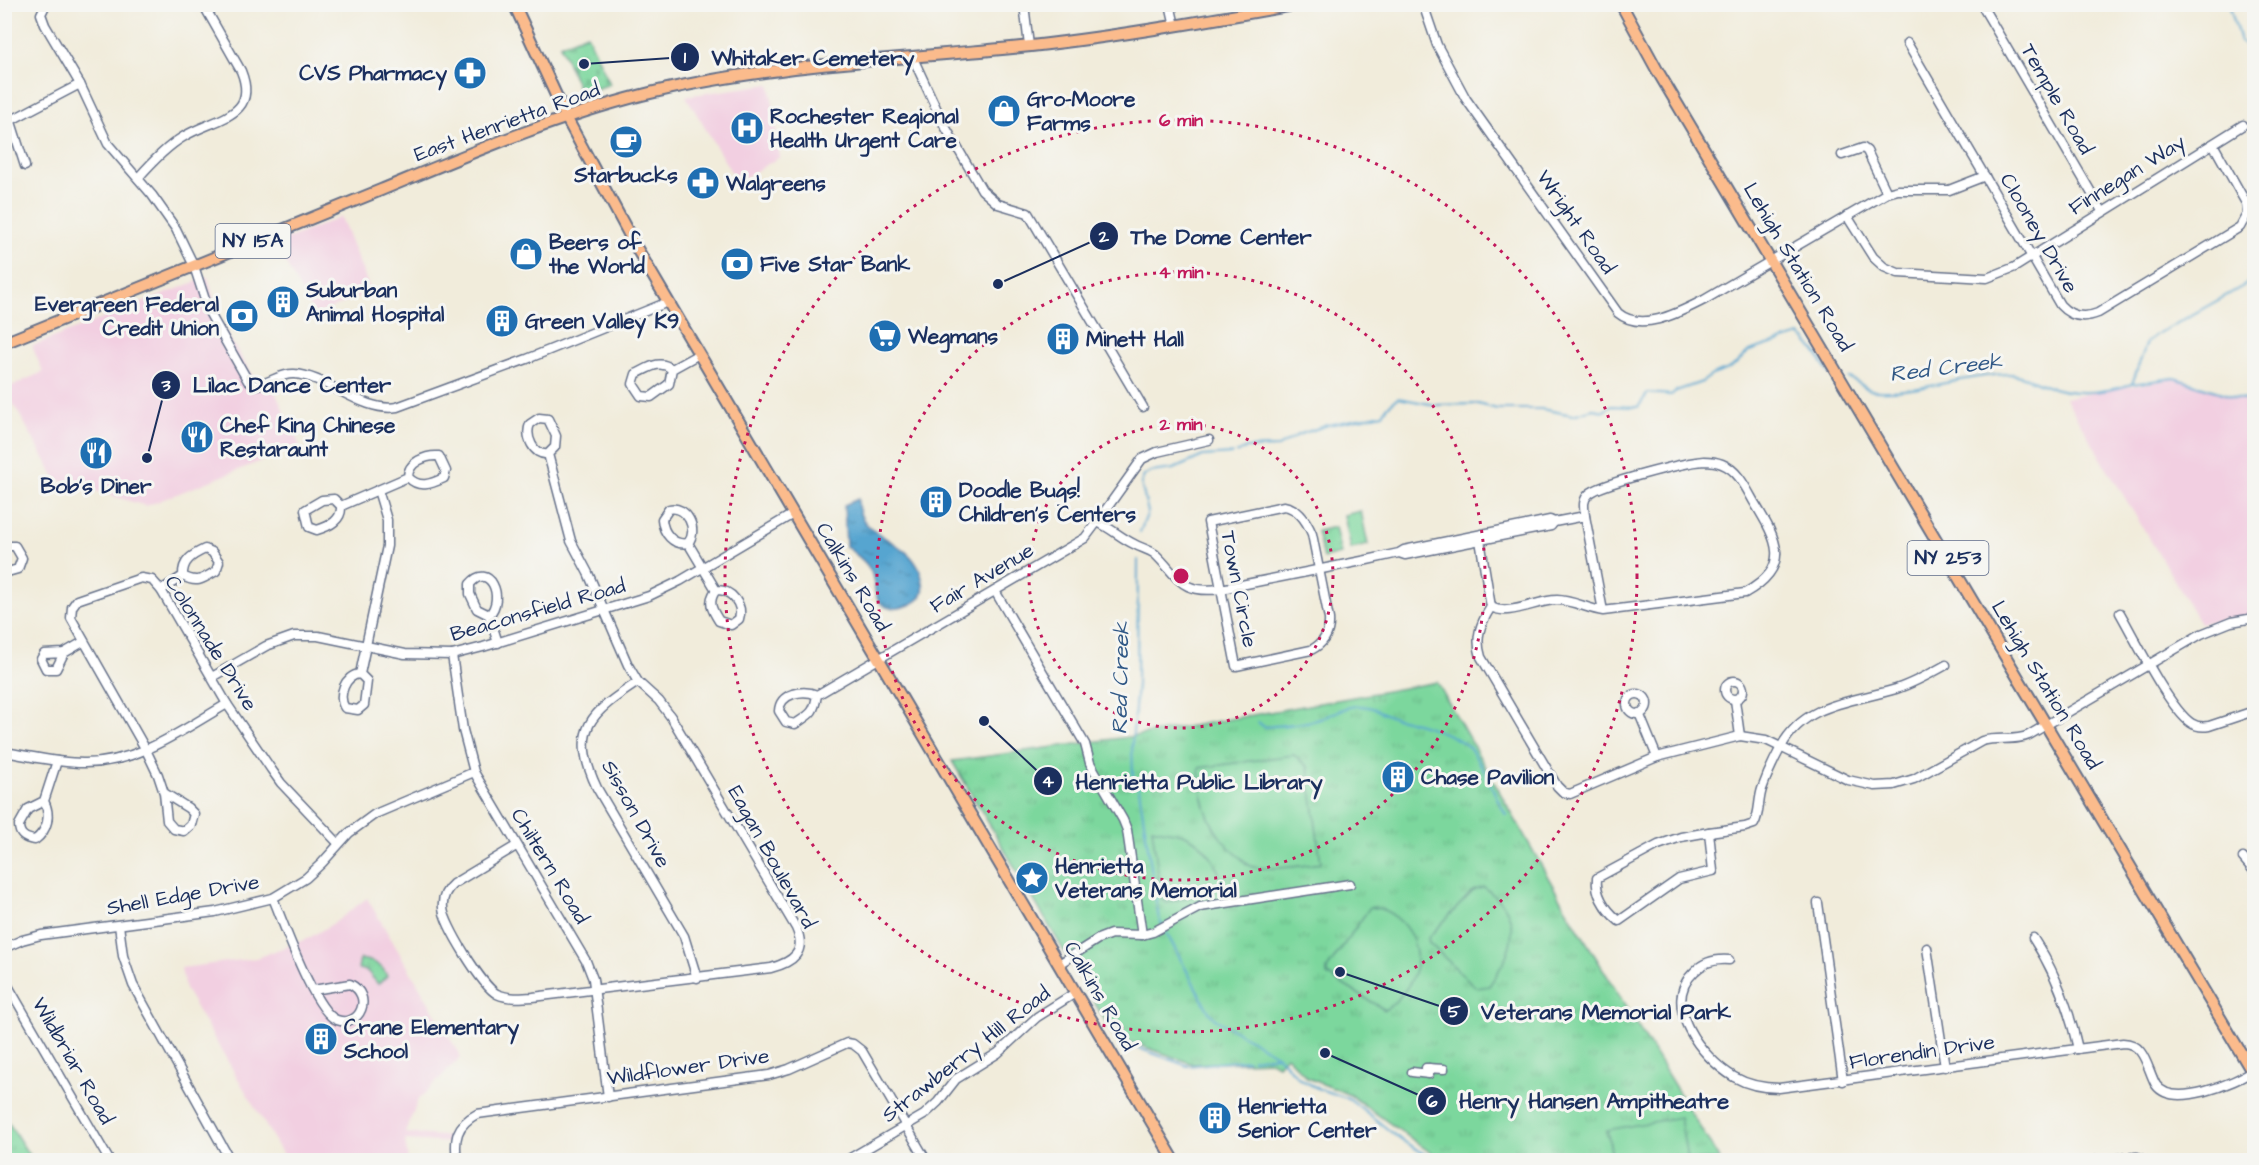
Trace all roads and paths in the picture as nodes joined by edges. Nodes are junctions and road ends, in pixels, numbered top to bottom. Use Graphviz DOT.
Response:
graph roads {
  1 [pos="46,4"];
  2 [pos="203,4"];
  3 [pos="514,4"];
  4 [pos="1024,4"];
  5 [pos="1170,4"];
  6 [pos="1299,4"];
  7 [pos="1423,4"];
  8 [pos="1622,4"];
  9 [pos="1981,4"];
  10 [pos="1175,26"];
  11 [pos="1907,43"];
  12 [pos="1029,46"];
  13 [pos="913,58"];
  14 [pos="80,84"];
  15 [pos="566,117"];
  16 [pos="8,123"];
  17 [pos="2243,125"];
  18 [pos="2213,144"];
  19 [pos="1842,155"];
  20 [pos="25,166"];
  21 [pos="1985,176"];
  22 [pos="138,178"];
  23 [pos="1887,193"];
  24 [pos="2103,211"];
  25 [pos="1847,216"];
  26 [pos="2031,256"];
  27 [pos="1771,261"];
  28 [pos="194,266"];
  29 [pos="668,302"];
  30 [pos="4,343"];
  31 [pos="699,354"];
  32 [pos="672,369"];
  33 [pos="1143,407"];
  34 [pos="1209,440"];
  35 [pos="548,454"];
  36 [pos="408,477"];
  37 [pos="378,490"];
  38 [pos="341,506"];
  39 [pos="793,514"];
  40 [pos="1585,516"];
  41 [pos="1097,522"];
  42 [pos="1554,522"];
  43 [pos="1480,540"];
  44 [pos="688,543"];
  45 [pos="4,546"];
  46 [pos="1399,553"];
  47 [pos="702,568"];
  48 [pos="1319,569"];
  49 [pos="4,573"];
  50 [pos="183,576"];
  51 [pos="1221,589"];
  52 [pos="161,590"];
  53 [pos="716,590"];
  54 [pos="995,591"];
  55 [pos="1491,607"];
  56 [pos="604,610"];
  57 [pos="1603,611"];
  58 [pos="2120,613"];
  59 [pos="489,615"];
  60 [pos="2254,618"];
  61 [pos="83,642"];
  62 [pos="498,643"];
  63 [pos="365,647"];
  64 [pos="64,653"];
  65 [pos="452,655"];
  66 [pos="880,659"];
  67 [pos="2149,663"];
  68 [pos="1946,665"];
  69 [pos="360,674"];
  70 [pos="212,677"];
  71 [pos="638,682"];
  72 [pos="817,695"];
  73 [pos="1735,700"];
  74 [pos="227,704"];
  75 [pos="2254,711"];
  76 [pos="1640,713"];
  77 [pos="2047,724"];
  78 [pos="1740,736"];
  79 [pos="1781,746"];
  80 [pos="146,750"];
  81 [pos="4,752"];
  82 [pos="1657,757"];
  83 [pos="57,761"];
  84 [pos="474,772"];
  85 [pos="164,793"];
  86 [pos="44,801"];
  87 [pos="1709,832"];
  88 [pos="338,843"];
  89 [pos="516,846"];
  90 [pos="2243,858"];
  91 [pos="2254,871"];
  92 [pos="1350,884"];
  93 [pos="273,898"];
  94 [pos="1818,903"];
  95 [pos="119,925"];
  96 [pos="1142,935"];
  97 [pos="2033,938"];
  98 [pos="4,948"];
  99 [pos="1927,948"];
  100 [pos="1729,960"];
  101 [pos="1059,964"];
  102 [pos="697,978"];
  103 [pos="4,979"];
  104 [pos="312,990"];
  105 [pos="595,990"];
  106 [pos="1075,993"];
  107 [pos="2078,1049"];
  108 [pos="1945,1067"];
  109 [pos="1443,1069"];
  110 [pos="1412,1072"];
  111 [pos="2254,1072"];
  112 [pos="1843,1081"];
  113 [pos="608,1097"];
  114 [pos="906,1127"];
  115 [pos="110,1161"];
  116 [pos="230,1161"];
  117 [pos="457,1161"];
  118 [pos="847,1161"];
  119 [pos="926,1161"];
  120 [pos="1174,1161"];
  121 [pos="2097,1161"];
  122 [pos="2145,1161"];
  1 -- 14 [label="street"];
  2 -- 22 [label="street"];
  3 -- 15 [label="main road, Calkins Road"];
  4 -- 12 [label="street"];
  5 -- 10 [label="street"];
  6 -- 10 [label="main road, East Henrietta Road / NY 15A"];
  7 -- 27 [label="street, Wright Road"];
  8 -- 27 [label="main road, Lehigh Station Road / NY 253"];
  9 -- 24 [label="street, Temple Road"];
  10 -- 12 [label="main road, East Henrietta Road / NY 15A"];
  11 -- 21 [label="street, Clooney Drive"];
  12 -- 13 [label="main road, East Henrietta Road / NY 15A"];
  13 -- 15 [label="main road, East Henrietta Road / NY 15A"];
  13 -- 33 [label="street"];
  14 -- 16 [label="street"];
  14 -- 22 [label="street"];
  15 -- 28 [label="main road, East Henrietta Road / NY 15A"];
  15 -- 29 [label="main road, Calkins Road"];
  16 -- 20 [label="street"];
  17 -- 18 [label="street, Finnegan Way"];
  18 -- 24 [label="street, Finnegan Way"];
  18 -- 26 [label="street, Clooney Drive"];
  19 -- 23 [label="street"];
  21 -- 23 [label="street"];
  21 -- 26 [label="street, Clooney Drive"];
  22 -- 28 [label="street"];
  23 -- 25 [label="street, Wright Road"];
  24 -- 26 [label="street, Finnegan Way"];
  25 -- 26 [label="street, Finnegan Way"];
  25 -- 27 [label="street, Wright Road"];
  27 -- 77 [label="main road, Lehigh Station Road / NY 253"];
  28 -- 29 [label="street"];
  28 -- 30 [label="main road, East Henrietta Road / NY 15A"];
  29 -- 31 [label="main road, Calkins Road"];
  31 -- 32 [label="street"];
  31 -- 39 [label="main road, Calkins Road"];
  32 -- 32 [label="street"];
  34 -- 41 [label="street, Fair Avenue"];
  35 -- 56 [label="street, Eagan Boulevard"];
  36 -- 36 [label="street"];
  36 -- 37 [label="street"];
  37 -- 38 [label="street"];
  37 -- 63 [label="street"];
  38 -- 38 [label="street"];
  39 -- 47 [label="street, Beaconsfield Road"];
  39 -- 66 [label="main road, Calkins Road"];
  40 -- 42 [label="street"];
  40 -- 57 [label="street"];
  40 -- 57 [label="street"];
  41 -- 51 [label="street"];
  41 -- 54 [label="street, Fair Avenue"];
  42 -- 43 [label="street"];
  42 -- 46 [label="street"];
  43 -- 46 [label="street"];
  43 -- 55 [label="street"];
  44 -- 44 [label="street"];
  44 -- 47 [label="street"];
  45 -- 49 [label="street"];
  46 -- 48 [label="street"];
  47 -- 53 [label="street"];
  47 -- 56 [label="street, Beaconsfield Road"];
  48 -- 51 [label="street"];
  48 -- 51 [label="street, Town Circle"];
  48 -- 51 [label="street, Town Circle"];
  50 -- 50 [label="street"];
  50 -- 52 [label="street"];
  52 -- 61 [label="street, Colonnade Drive"];
  52 -- 70 [label="street, Colonnade Drive"];
  54 -- 66 [label="street, Fair Avenue"];
  54 -- 96 [label="street"];
  55 -- 57 [label="street"];
  55 -- 82 [label="street"];
  56 -- 62 [label="street, Beaconsfield Road"];
  56 -- 71 [label="street, Eagan Boulevard"];
  58 -- 67 [label="street"];
  59 -- 62 [label="street"];
  60 -- 67 [label="street"];
  61 -- 64 [label="street"];
  61 -- 80 [label="street, Colonnade Drive"];
  62 -- 65 [label="street, Beaconsfield Road"];
  63 -- 65 [label="street, Beaconsfield Road"];
  63 -- 69 [label="street"];
  63 -- 70 [label="street, Beaconsfield Road"];
  65 -- 84 [label="street, Chiltern Road"];
  66 -- 72 [label="street, Fair Avenue"];
  66 -- 101 [label="main road, Calkins Road"];
  67 -- 75 [label="street"];
  67 -- 77 [label="street"];
  68 -- 79 [label="street"];
  70 -- 74 [label="street, Colonnade Drive"];
  71 -- 102 [label="street, Sisson Drive"];
  71 -- 102 [label="street, Eagan Boulevard"];
  72 -- 72 [label="street"];
  73 -- 78 [label="street"];
  74 -- 80 [label="street"];
  74 -- 88 [label="street, Colonnade Drive"];
  76 -- 82 [label="street"];
  77 -- 79 [label="street"];
  77 -- 111 [label="main road, Lehigh Station Road / NY 253"];
  78 -- 79 [label="street"];
  78 -- 82 [label="street"];
  79 -- 87 [label="street"];
  80 -- 83 [label="street"];
  80 -- 85 [label="street, Colonnade Drive"];
  81 -- 83 [label="street"];
  83 -- 86 [label="street"];
  84 -- 88 [label="street, Shell Edge Drive"];
  84 -- 89 [label="street, Chiltern Road"];
  85 -- 85 [label="street, Colonnade Drive"];
  86 -- 86 [label="street"];
  87 -- 87 [label="street"];
  88 -- 93 [label="street, Shell Edge Drive"];
  89 -- 105 [label="street, Chiltern Road"];
  89 -- 105 [label="street, Eagan Boulevard"];
  90 -- 91 [label="street"];
  92 -- 96 [label="street"];
  93 -- 95 [label="street, Shell Edge Drive"];
  93 -- 104 [label="street"];
  94 -- 112 [label="street"];
  95 -- 98 [label="street, Shell Edge Drive"];
  95 -- 116 [label="street"];
  96 -- 101 [label="street"];
  97 -- 107 [label="street"];
  99 -- 108 [label="street"];
  100 -- 112 [label="street, Florendin Drive"];
  101 -- 106 [label="main road, Calkins Road"];
  102 -- 105 [label="street, Eagan Boulevard"];
  103 -- 115 [label="street, Wildbriar Road"];
  104 -- 104 [label="street"];
  105 -- 113 [label="street, Chiltern Road"];
  106 -- 114 [label="street, Strawberry Hill Road"];
  106 -- 120 [label="main road, Calkins Road"];
  107 -- 108 [label="street, Florendin Drive"];
  107 -- 111 [label="street, Florendin Drive"];
  108 -- 112 [label="street, Florendin Drive"];
  109 -- 110 [label="street"];
  113 -- 114 [label="street, Wildflower Drive"];
  113 -- 117 [label="street, Wildflower Drive"];
  114 -- 118 [label="street, Strawberry Hill Road"];
  114 -- 119 [label="street, Wildflower Drive"];
  121 -- 122 [label="street"];
}
